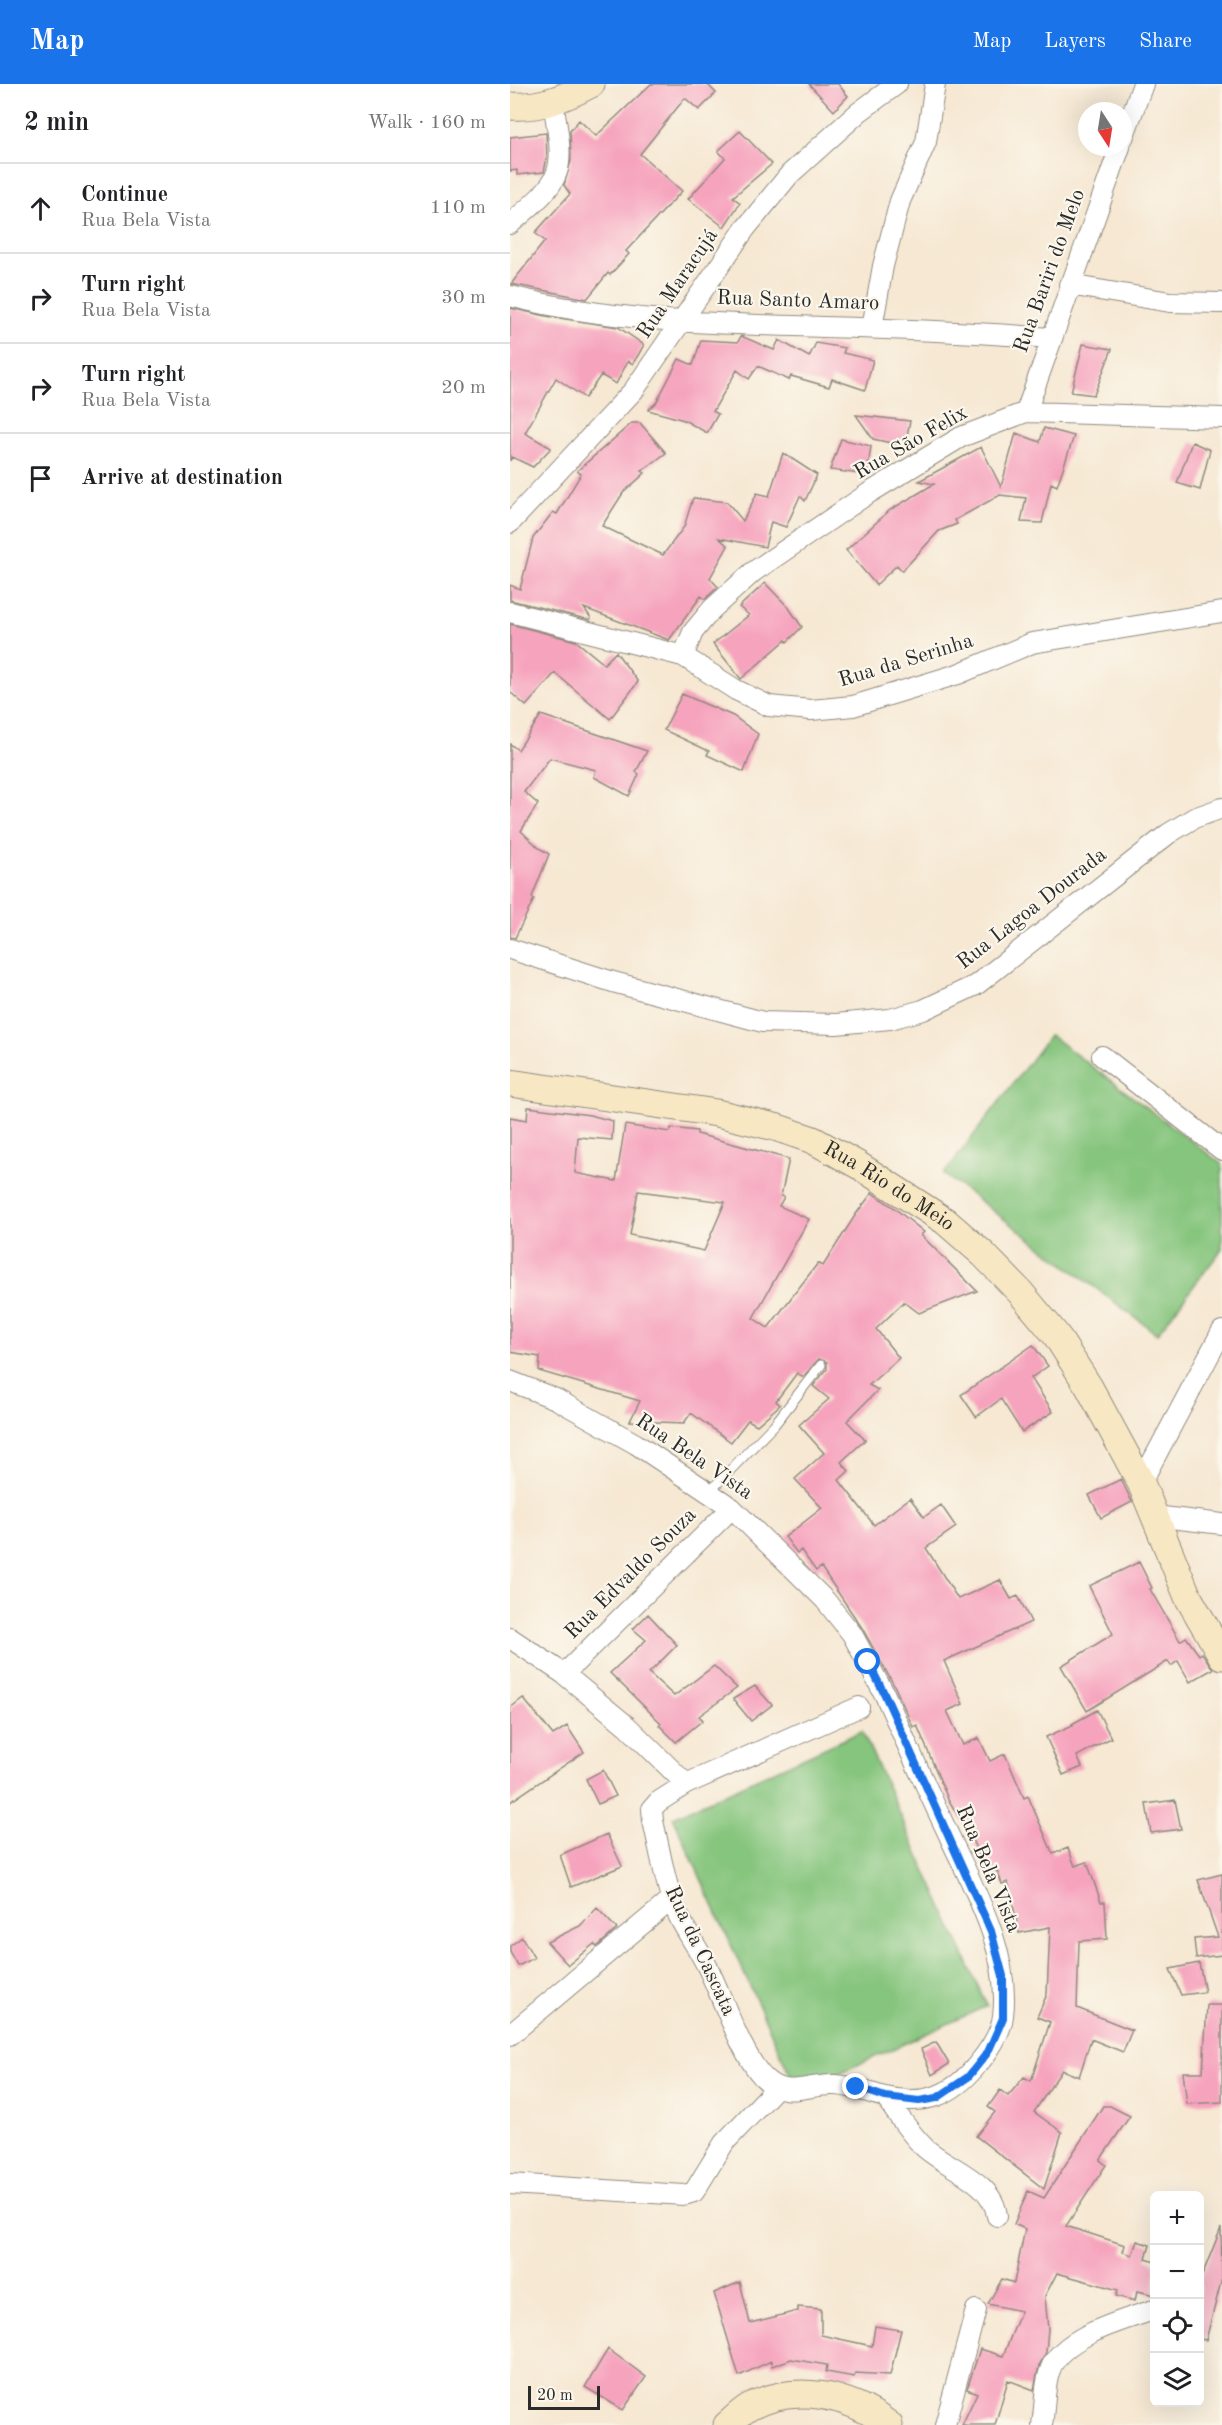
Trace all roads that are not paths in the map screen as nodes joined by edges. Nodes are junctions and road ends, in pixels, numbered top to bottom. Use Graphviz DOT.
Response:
graph roads {
  1 [pos="591,84"];
  2 [pos="897,84"];
  3 [pos="935,84"];
  4 [pos="1143,84"];
  5 [pos="553,102"];
  6 [pos="510,106"];
  7 [pos="1132,114"];
  8 [pos="1117,156"];
  9 [pos="510,224"];
  10 [pos="1069,285"];
  11 [pos="510,296"];
  12 [pos="1222,303"];
  13 [pos="682,320"];
  14 [pos="872,328"];
  15 [pos="1051,338"];
  16 [pos="1026,412"];
  17 [pos="1222,418"];
  18 [pos="510,523"];
  19 [pos="510,612"];
  20 [pos="1222,612"];
  21 [pos="683,656"];
  22 [pos="1222,808"];
  23 [pos="510,949"];
  24 [pos="1102,1056"];
  25 [pos="510,1083"];
  26 [pos="1222,1150"];
  27 [pos="1222,1331"];
  28 [pos="821,1365"];
  29 [pos="510,1381"];
  30 [pos="1141,1483"];
  31 [pos="708,1492"];
  32 [pos="732,1508"];
  33 [pos="1155,1516"];
  34 [pos="1222,1524"];
  35 [pos="510,1638"];
  36 [pos="1222,1656"];
  37 [pos="564,1674"];
  38 [pos="859,1707"];
  39 [pos="686,1784"];
  40 [pos="672,1899"];
  41 [pos="510,2035"];
  42 [pos="777,2087"];
  43 [pos="885,2097"];
  44 [pos="510,2184"];
  45 [pos="997,2216"];
  46 [pos="976,2310"];
  47 [pos="1150,2312"];
  48 [pos="727,2425"];
  49 [pos="889,2425"];
  50 [pos="945,2425"];
  51 [pos="1042,2425"];
  1 -- 5 [label="main road"];
  2 -- 13 [label="street, Rua Maracujá"];
  3 -- 14 [label="street"];
  4 -- 7 [label="street"];
  5 -- 6 [label="main road"];
  5 -- 9 [label="street"];
  8 -- 10 [label="street, Rua Bariri do Melo"];
  10 -- 12 [label="street"];
  10 -- 15 [label="street, Rua Bariri do Melo"];
  11 -- 13 [label="street, Rua Santo Amaro"];
  13 -- 14 [label="street, Rua Santo Amaro"];
  13 -- 18 [label="street, Rua Maracujá"];
  14 -- 15 [label="street, Rua Santo Amaro"];
  15 -- 16 [label="street, Rua Bariri do Melo"];
  16 -- 17 [label="street, Rua São Felix"];
  16 -- 21 [label="street, Rua São Felix"];
  19 -- 21 [label="street, Rua da Serinha"];
  20 -- 21 [label="street, Rua da Serinha"];
  22 -- 23 [label="street, Rua Lagoa Dourada"];
  24 -- 26 [label="street"];
  25 -- 30 [label="main road, Rua Rio do Meio"];
  27 -- 30 [label="street"];
  28 -- 31 [label="lane"];
  29 -- 31 [label="street, Rua Bela Vista"];
  30 -- 33 [label="main road"];
  31 -- 32 [label="street, Rua Bela Vista"];
  32 -- 37 [label="street, Rua Edvaldo Souza"];
  32 -- 43 [label="street, Rua Bela Vista"];
  33 -- 34 [label="street"];
  33 -- 36 [label="main road"];
  35 -- 37 [label="street"];
  37 -- 39 [label="street"];
  38 -- 39 [label="street, Rua da Cascata"];
  39 -- 40 [label="street, Rua da Cascata"];
  40 -- 41 [label="street"];
  40 -- 42 [label="street, Rua da Cascata"];
  42 -- 43 [label="street, Rua Bela Vista"];
  42 -- 44 [label="street"];
  43 -- 45 [label="street"];
  46 -- 50 [label="street"];
  47 -- 51 [label="street"];
  48 -- 49 [label="main road"];
}
